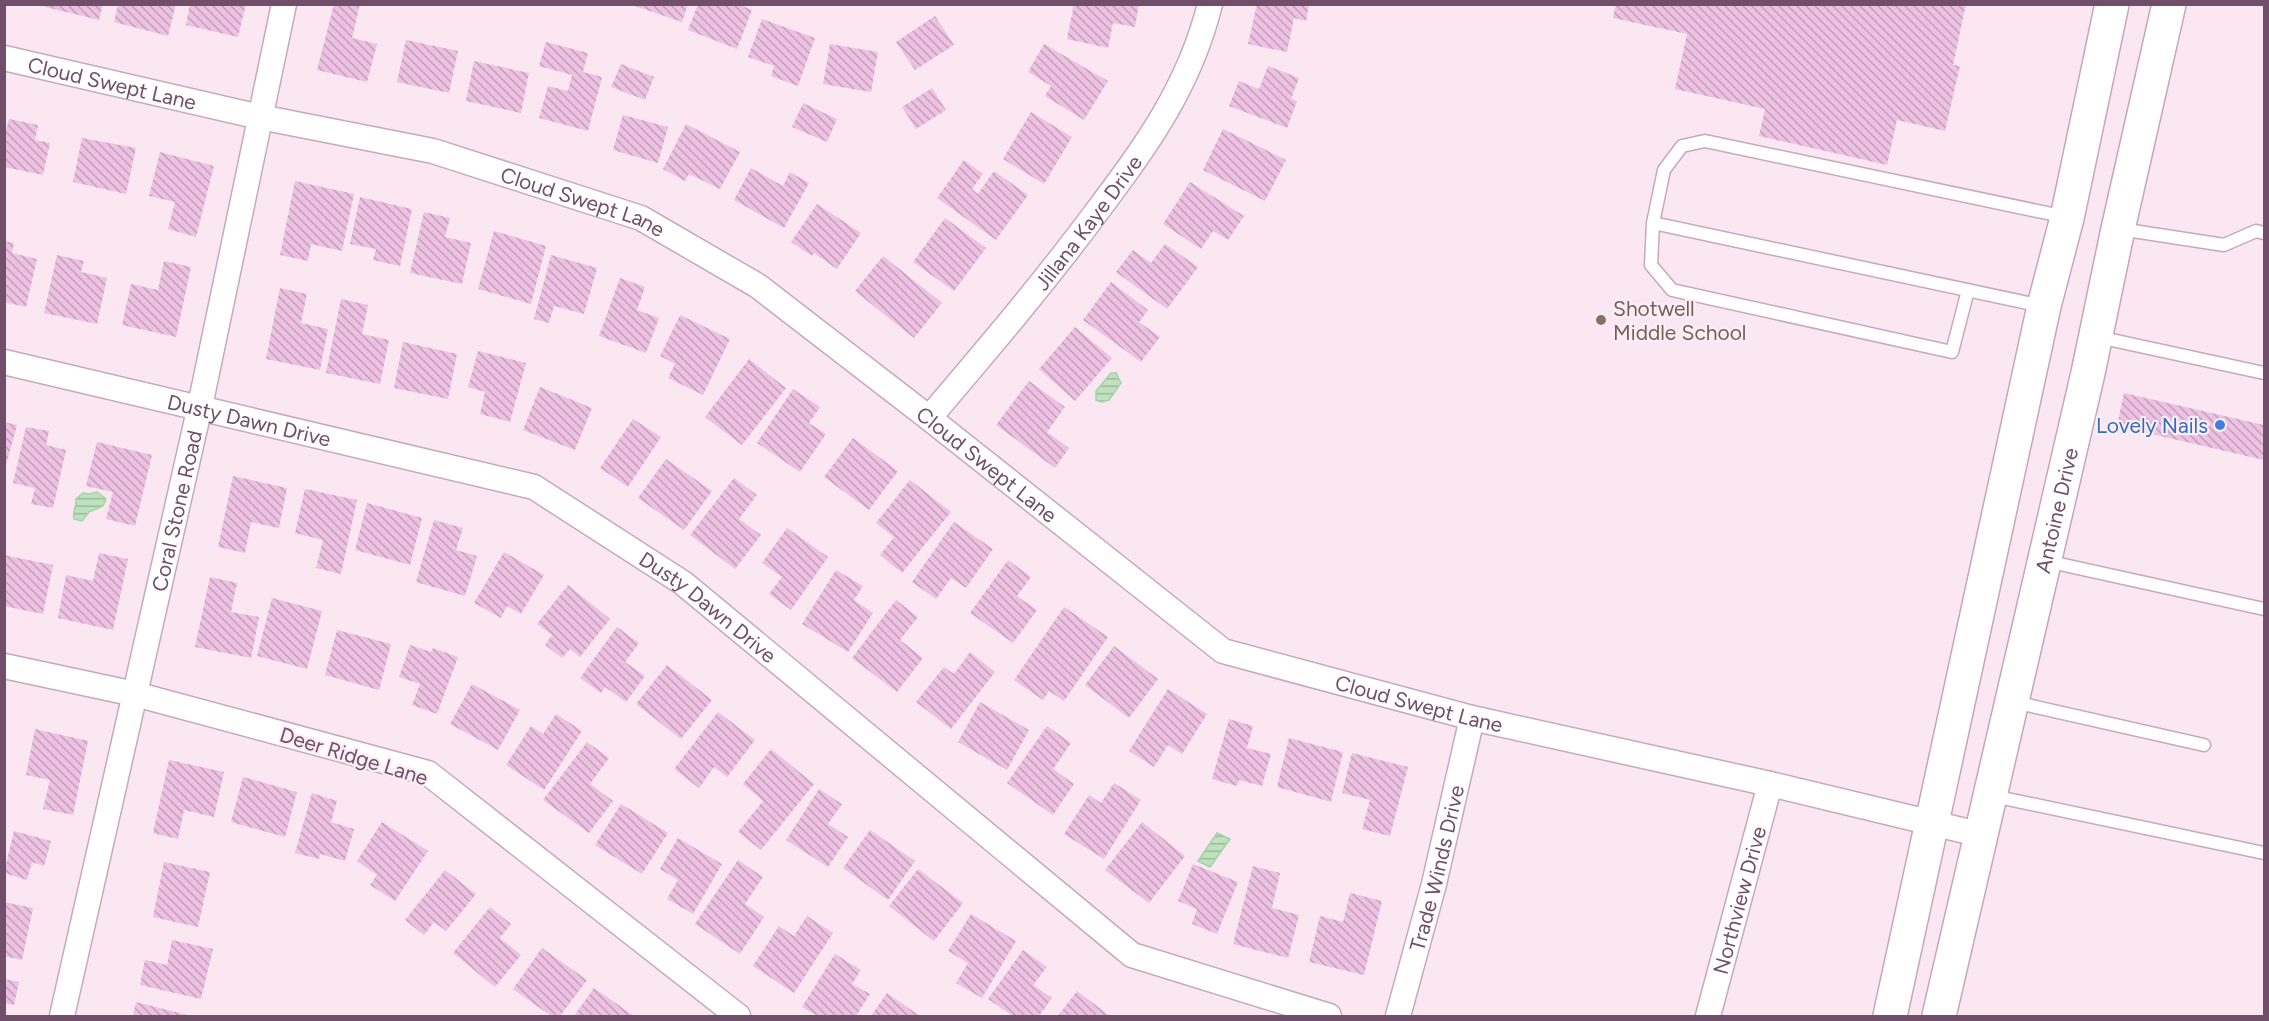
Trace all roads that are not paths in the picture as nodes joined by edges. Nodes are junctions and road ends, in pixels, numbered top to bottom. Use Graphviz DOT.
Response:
graph roads {
  1 [pos="284,4"];
  2 [pos="1210,4"];
  3 [pos="2112,4"];
  4 [pos="2169,4"];
  5 [pos="4,58"];
  6 [pos="260,117"];
  7 [pos="2067,218"];
  8 [pos="1653,223"];
  9 [pos="2118,229"];
  10 [pos="2265,232"];
  11 [pos="1968,290"];
  12 [pos="2044,306"];
  13 [pos="2096,337"];
  14 [pos="4,362"];
  15 [pos="2265,373"];
  16 [pos="200,406"];
  17 [pos="929,418"];
  18 [pos="2045,560"];
  19 [pos="2265,609"];
  20 [pos="4,666"];
  21 [pos="135,694"];
  22 [pos="2013,702"];
  23 [pos="1472,718"];
  24 [pos="2204,745"];
  25 [pos="1770,784"];
  26 [pos="1992,796"];
  27 [pos="1931,824"];
  28 [pos="1983,834"];
  29 [pos="2265,853"];
  30 [pos="62,1017"];
  31 [pos="738,1017"];
  32 [pos="1329,1017"];
  33 [pos="1398,1017"];
  34 [pos="1708,1017"];
  35 [pos="1890,1017"];
  36 [pos="1939,1017"];
  1 -- 6 [label="street, Coral Stone Road"];
  2 -- 17 [label="street, Jillana Kaye Drive"];
  3 -- 7 [label="main road"];
  4 -- 9 [label="main road, Antoine Drive"];
  5 -- 6 [label="street, Cloud Swept Lane"];
  6 -- 16 [label="street, Coral Stone Road"];
  6 -- 17 [label="street, Cloud Swept Lane"];
  7 -- 8 [label="lane"];
  7 -- 9 [label="main road"];
  7 -- 12 [label="main road"];
  8 -- 11 [label="lane"];
  8 -- 11 [label="lane"];
  9 -- 10 [label="lane"];
  9 -- 13 [label="main road, Antoine Drive"];
  11 -- 12 [label="lane"];
  12 -- 27 [label="main road"];
  13 -- 15 [label="lane"];
  13 -- 18 [label="main road, Antoine Drive"];
  14 -- 16 [label="street, Dusty Dawn Drive"];
  16 -- 21 [label="street, Coral Stone Road"];
  16 -- 32 [label="street, Dusty Dawn Drive"];
  17 -- 23 [label="street, Cloud Swept Lane"];
  18 -- 19 [label="lane"];
  18 -- 22 [label="main road, Antoine Drive"];
  20 -- 21 [label="street, Deer Ridge Lane"];
  21 -- 30 [label="street, Coral Stone Road"];
  21 -- 31 [label="street, Deer Ridge Lane"];
  22 -- 24 [label="lane"];
  22 -- 26 [label="main road, Antoine Drive"];
  23 -- 25 [label="street, Cloud Swept Lane"];
  23 -- 33 [label="street, Trade Winds Drive"];
  25 -- 27 [label="street, Cloud Swept Lane"];
  25 -- 34 [label="street, Northview Drive"];
  26 -- 28 [label="main road, Antoine Drive"];
  26 -- 29 [label="lane"];
  27 -- 28 [label="street, Cloud Swept Lane"];
  27 -- 35 [label="main road"];
  28 -- 36 [label="main road, Antoine Drive"];
}
